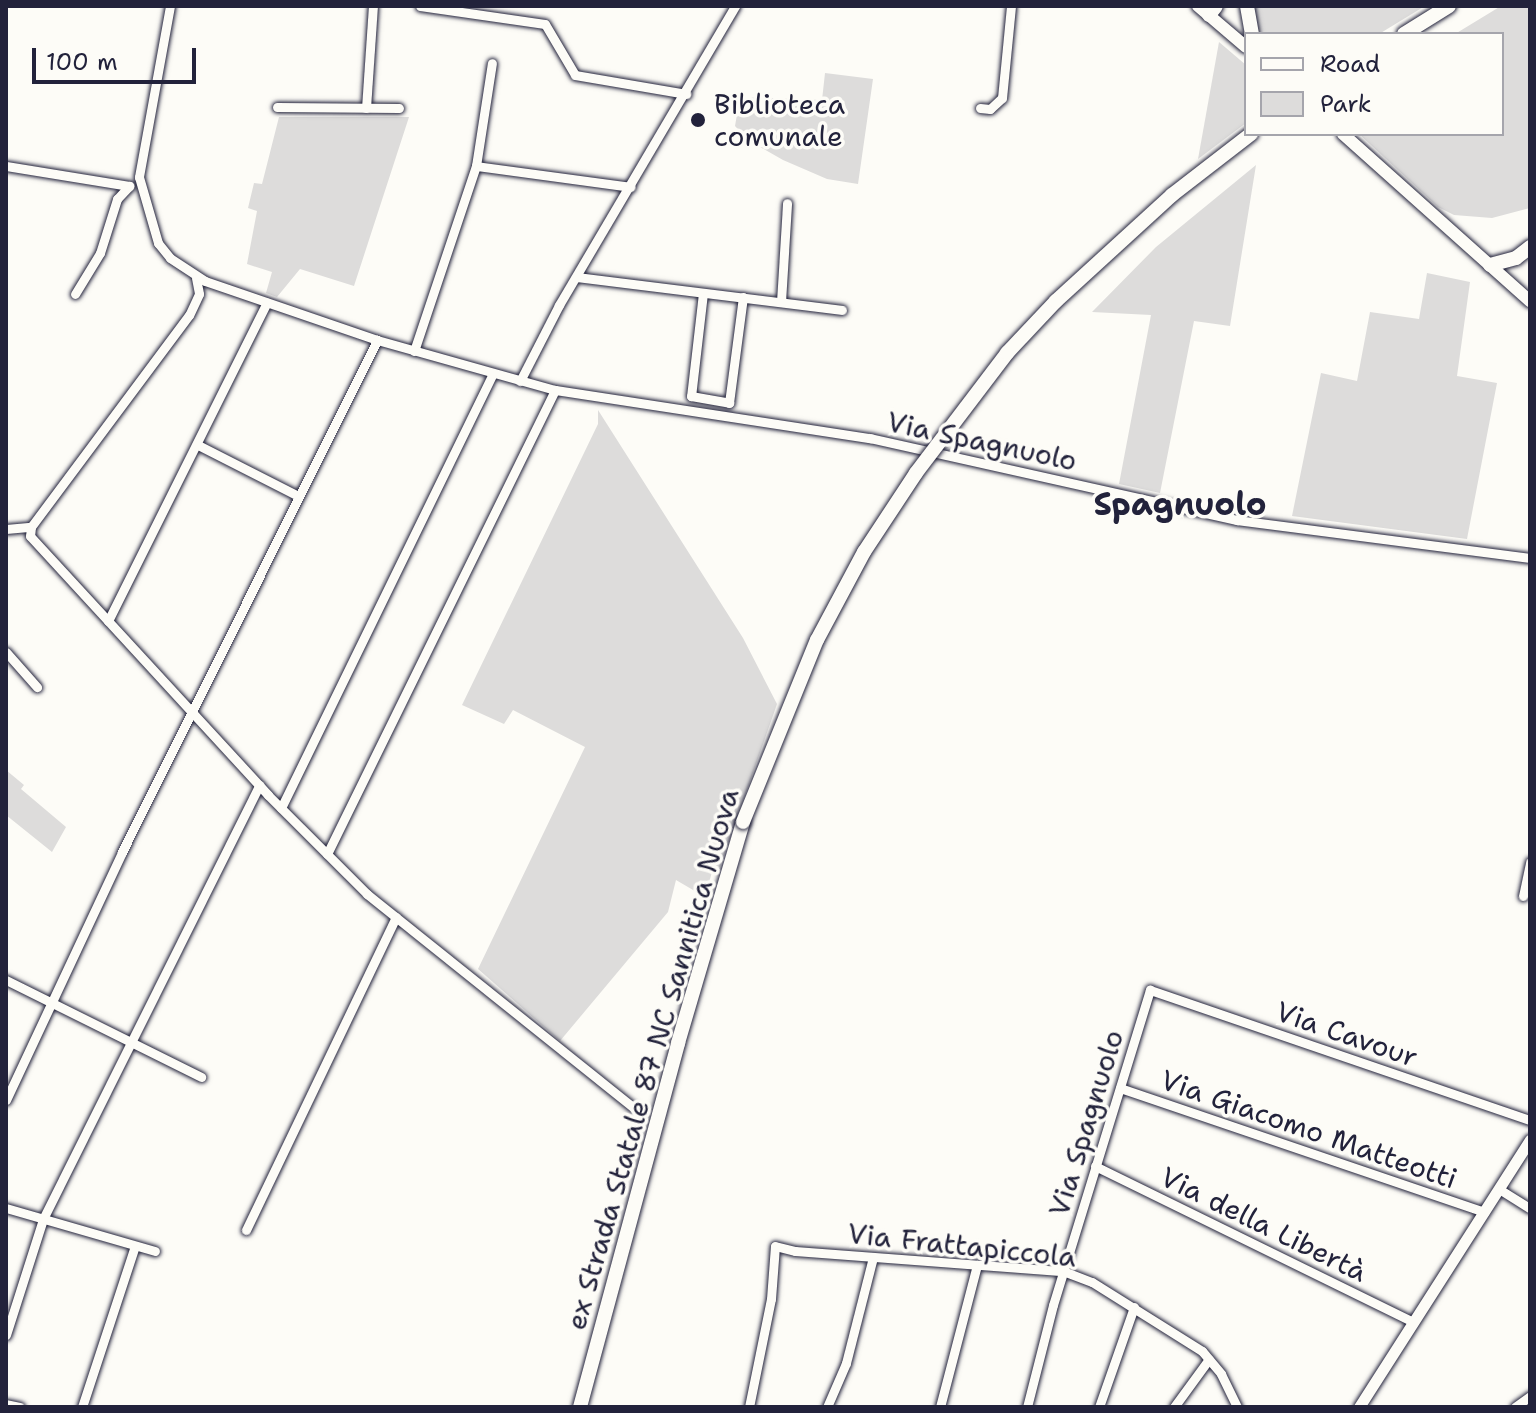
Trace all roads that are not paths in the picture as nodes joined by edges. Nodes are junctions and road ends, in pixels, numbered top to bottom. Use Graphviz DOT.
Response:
graph roads {
  1 [pos="170,6"];
  2 [pos="373,6"];
  3 [pos="420,6"];
  4 [pos="735,6"];
  5 [pos="1011,6"];
  6 [pos="1247,6"];
  7 [pos="1449,6"];
  8 [pos="1208,9"];
  9 [pos="1252,32"];
  10 [pos="1407,32"];
  11 [pos="1244,45"];
  12 [pos="492,63"];
  13 [pos="686,94"];
  14 [pos="277,107"];
  15 [pos="366,108"];
  16 [pos="399,108"];
  17 [pos="980,108"];
  18 [pos="1248,136"];
  19 [pos="1345,136"];
  20 [pos="6,166"];
  21 [pos="476,166"];
  22 [pos="129,186"];
  23 [pos="141,186"];
  24 [pos="631,187"];
  25 [pos="787,203"];
  26 [pos="1530,247"];
  27 [pos="1490,265"];
  28 [pos="577,277"];
  29 [pos="196,278"];
  30 [pos="703,293"];
  31 [pos="75,294"];
  32 [pos="743,297"];
  33 [pos="1530,301"];
  34 [pos="267,302"];
  35 [pos="781,302"];
  36 [pos="842,310"];
  37 [pos="377,340"];
  38 [pos="414,351"];
  39 [pos="493,374"];
  40 [pos="520,381"];
  41 [pos="555,390"];
  42 [pos="198,445"];
  43 [pos="298,496"];
  44 [pos="31,527"];
  45 [pos="6,529"];
  46 [pos="1530,558"];
  47 [pos="108,621"];
  48 [pos="6,652"];
  49 [pos="37,687"];
  50 [pos="191,713"];
  51 [pos="259,785"];
  52 [pos="281,808"];
  53 [pos="327,854"];
  54 [pos="1530,862"];
  55 [pos="1523,896"];
  56 [pos="396,917"];
  57 [pos="6,980"];
  58 [pos="1150,990"];
  59 [pos="50,1003"];
  60 [pos="133,1044"];
  61 [pos="201,1077"];
  62 [pos="1120,1088"];
  63 [pos="6,1100"];
  64 [pos="634,1108"];
  65 [pos="1530,1120"];
  66 [pos="1530,1140"];
  67 [pos="1095,1166"];
  68 [pos="1499,1189"];
  69 [pos="6,1208"];
  70 [pos="1530,1208"];
  71 [pos="1484,1212"];
  72 [pos="43,1219"];
  73 [pos="246,1230"];
  74 [pos="135,1246"];
  75 [pos="155,1251"];
  76 [pos="873,1257"];
  77 [pos="977,1265"];
  78 [pos="1063,1271"];
  79 [pos="1134,1307"];
  80 [pos="1414,1322"];
  81 [pos="6,1335"];
  82 [pos="1209,1359"];
  83 [pos="1530,1396"];
  84 [pos="6,1404"];
  85 [pos="20,1407"];
  86 [pos="82,1407"];
  87 [pos="580,1407"];
  88 [pos="749,1407"];
  89 [pos="827,1407"];
  90 [pos="940,1407"];
  91 [pos="1027,1407"];
  92 [pos="1099,1407"];
  93 [pos="1174,1407"];
  94 [pos="1237,1407"];
  95 [pos="1359,1407"];
  96 [pos="1515,1407"];
  1 -- 23 [label="street"];
  2 -- 15 [label="street"];
  3 -- 13 [label="street"];
  4 -- 13 [label="street"];
  5 -- 17 [label="street"];
  6 -- 9 [label="highway"];
  7 -- 10 [label="highway"];
  8 -- 11 [label="main road"];
  12 -- 21 [label="street"];
  13 -- 24 [label="street"];
  14 -- 15 [label="street"];
  15 -- 16 [label="street"];
  18 -- 87 [label="highway, ex Strada Statale 87 NC Sannitica Nuova, bridge"];
  19 -- 27 [label="main road"];
  20 -- 22 [label="street"];
  21 -- 24 [label="street"];
  21 -- 38 [label="street"];
  22 -- 23 [label="street"];
  22 -- 31 [label="street"];
  23 -- 29 [label="street"];
  24 -- 28 [label="street"];
  25 -- 35 [label="street"];
  26 -- 27 [label="highway"];
  27 -- 33 [label="main road"];
  28 -- 30 [label="street"];
  28 -- 40 [label="street"];
  29 -- 34 [label="street, Via Spagnuolo"];
  29 -- 44 [label="street"];
  30 -- 32 [label="street"];
  30 -- 32 [label="street"];
  32 -- 35 [label="street"];
  34 -- 37 [label="street, Via Spagnuolo"];
  34 -- 42 [label="street"];
  35 -- 36 [label="street"];
  37 -- 38 [label="street, Via Spagnuolo"];
  37 -- 43 [label="street"];
  38 -- 39 [label="street, Via Spagnuolo"];
  39 -- 40 [label="street, Via Spagnuolo"];
  39 -- 52 [label="street"];
  40 -- 41 [label="street, Via Spagnuolo"];
  41 -- 46 [label="street, Via Spagnuolo"];
  41 -- 53 [label="street"];
  42 -- 43 [label="street"];
  42 -- 47 [label="street"];
  43 -- 50 [label="street"];
  44 -- 45 [label="street"];
  44 -- 47 [label="street"];
  47 -- 50 [label="street"];
  48 -- 49 [label="street"];
  50 -- 51 [label="street"];
  50 -- 59 [label="street"];
  51 -- 52 [label="street"];
  51 -- 60 [label="street"];
  52 -- 53 [label="street"];
  53 -- 56 [label="street"];
  54 -- 55 [label="street"];
  56 -- 64 [label="street"];
  56 -- 73 [label="street"];
  57 -- 59 [label="street"];
  58 -- 62 [label="street, Via Spagnuolo"];
  58 -- 65 [label="street, Via Cavour"];
  59 -- 60 [label="street"];
  59 -- 63 [label="street"];
  60 -- 61 [label="street"];
  60 -- 72 [label="street"];
  62 -- 67 [label="street, Via Spagnuolo"];
  62 -- 71 [label="street, Via Giacomo Matteotti"];
  66 -- 68 [label="street"];
  67 -- 78 [label="street, Via Spagnuolo"];
  67 -- 80 [label="street, Via della Libertà"];
  68 -- 70 [label="street"];
  68 -- 71 [label="street"];
  69 -- 72 [label="street"];
  71 -- 80 [label="street"];
  72 -- 74 [label="street"];
  72 -- 81 [label="street"];
  74 -- 75 [label="street"];
  74 -- 86 [label="street"];
  76 -- 77 [label="street, Via Frattapiccola"];
  76 -- 88 [label="street, Via Frattapiccola"];
  76 -- 89 [label="street"];
  77 -- 78 [label="street, Via Frattapiccola"];
  77 -- 90 [label="street"];
  78 -- 79 [label="street, Via Frattapiccola"];
  78 -- 91 [label="street, Via Spagnuolo"];
  79 -- 82 [label="street, Via Frattapiccola"];
  79 -- 92 [label="street"];
  80 -- 95 [label="street"];
  82 -- 93 [label="street"];
  82 -- 94 [label="street, Via Frattapiccola"];
  83 -- 96 [label="street"];
  84 -- 85 [label="street"];
}
